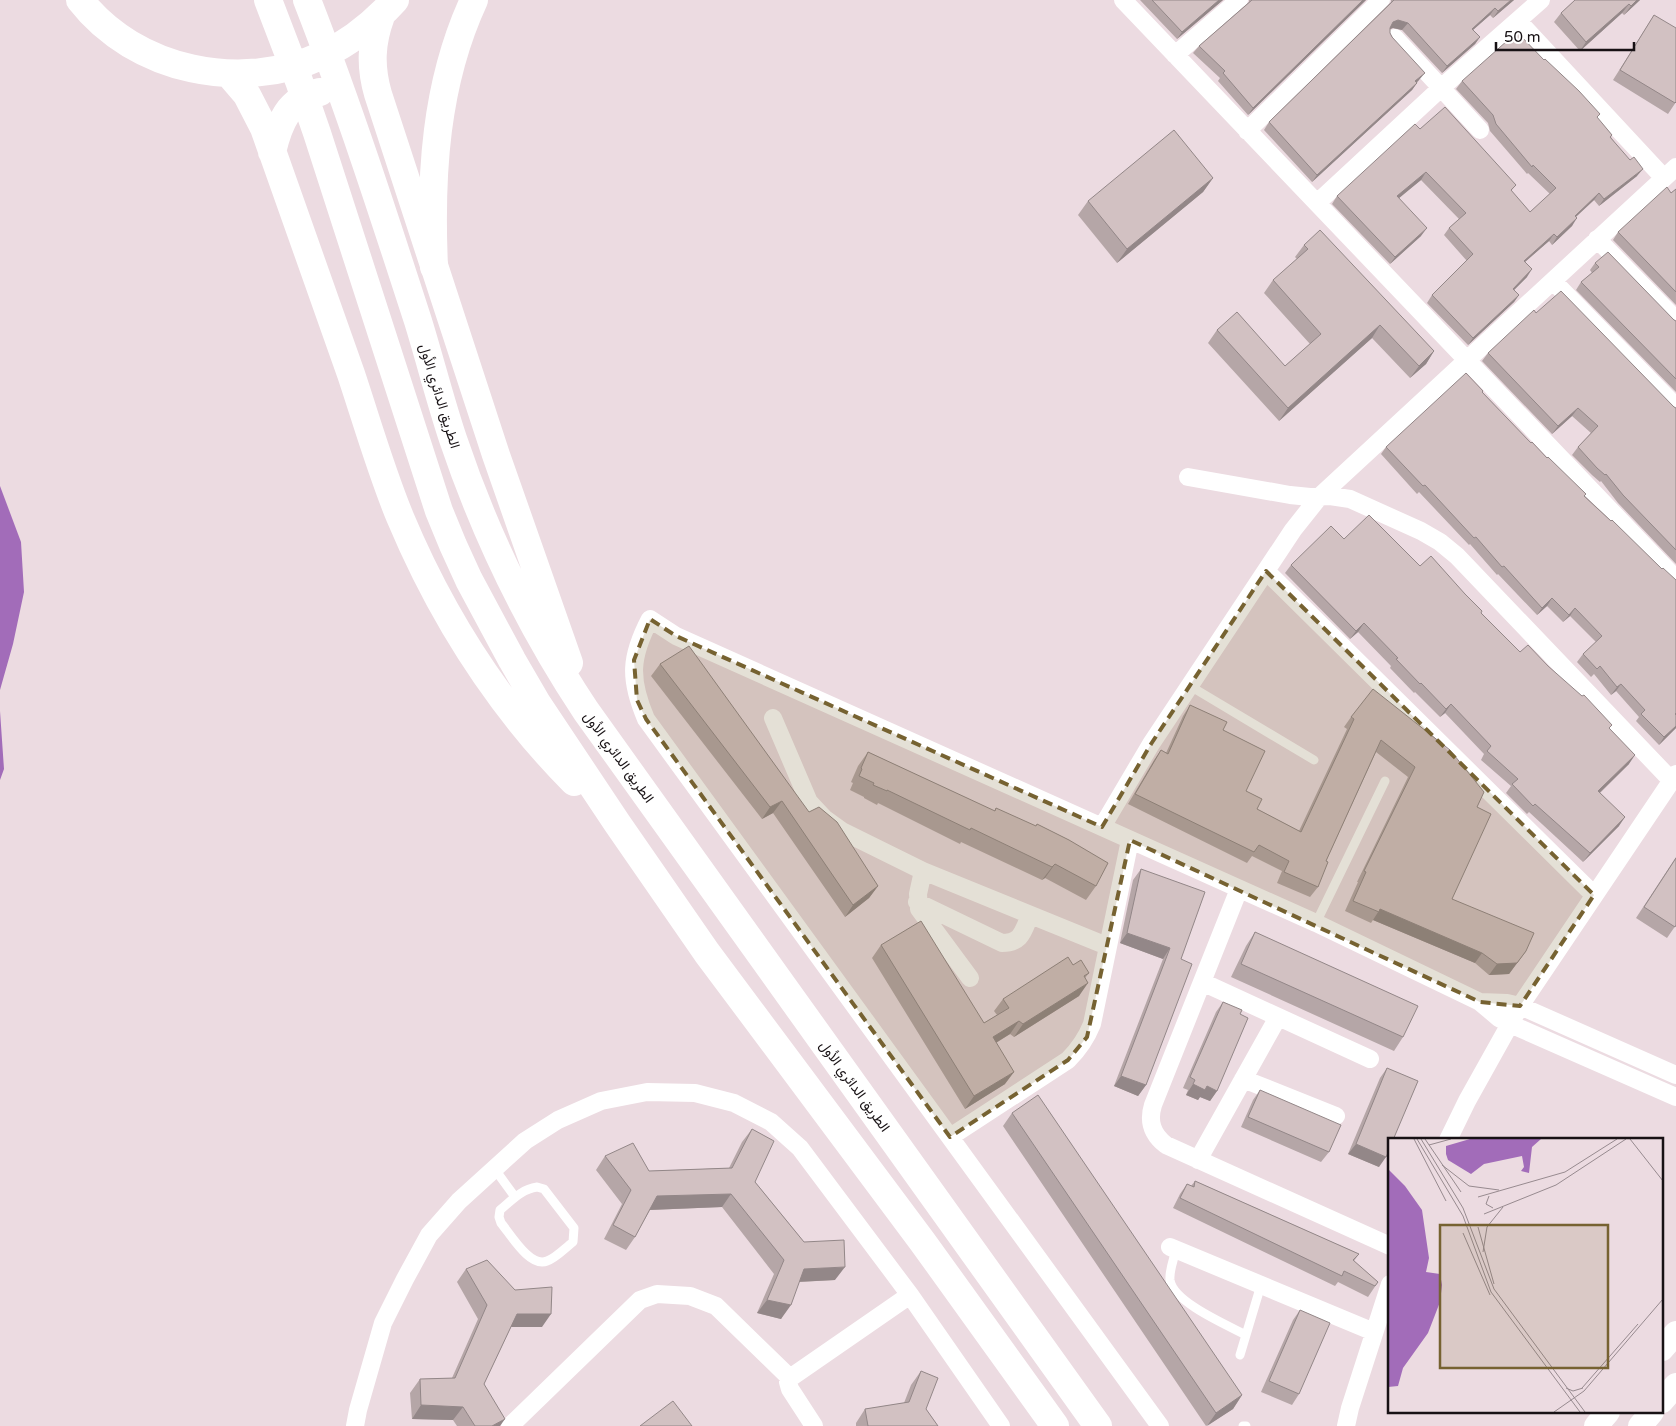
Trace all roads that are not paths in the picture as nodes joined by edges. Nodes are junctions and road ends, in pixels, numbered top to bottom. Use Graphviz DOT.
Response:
graph roads {
  1 [pos="80,0"];
  2 [pos="268,0"];
  3 [pos="307,0"];
  4 [pos="474,0"];
  5 [pos="1122,0"];
  6 [pos="1239,0"];
  7 [pos="1381,0"];
  8 [pos="1541,0"];
  9 [pos="388,8"];
  10 [pos="1518,21"];
  11 [pos="1395,38"];
  12 [pos="1175,55"];
  13 [pos="229,74"];
  14 [pos="1441,88"];
  15 [pos="384,112"];
  16 [pos="1480,130"];
  17 [pos="1248,131"];
  18 [pos="272,152"];
  19 [pos="1670,172"];
  20 [pos="1317,203"];
  21 [pos="1597,239"];
  22 [pos="434,267"];
  23 [pos="1553,281"];
  24 [pos="1676,320"];
  25 [pos="1467,361"];
  26 [pos="1676,407"];
  27 [pos="1188,477"];
  28 [pos="1320,496"];
  29 [pos="1266,571"];
  30 [pos="1676,579"];
  31 [pos="1190,686"];
  32 [pos="586,711"];
  33 [pos="773,718"];
  34 [pos="1314,760"];
  35 [pos="1674,777"];
  36 [pos="1385,781"];
  37 [pos="617,823"];
  38 [pos="1102,827"];
  39 [pos="1130,840"];
  40 [pos="923,871"];
  41 [pos="1239,889"];
  42 [pos="1594,895"];
  43 [pos="918,902"];
  44 [pos="1030,915"];
  45 [pos="1316,923"];
  46 [pos="1107,946"];
  47 [pos="970,978"];
  48 [pos="1202,982"];
  49 [pos="1480,1002"];
  50 [pos="1520,1006"];
  51 [pos="1278,1017"];
  52 [pos="1510,1024"];
  53 [pos="1370,1059"];
  54 [pos="1676,1075"];
  55 [pos="1243,1079"];
  56 [pos="1676,1097"];
  57 [pos="1336,1116"];
  58 [pos="950,1137"];
  59 [pos="1449,1138"];
  60 [pos="1198,1160"];
  61 [pos="494,1168"];
  62 [pos="515,1197"];
  63 [pos="1388,1245"];
  64 [pos="1173,1248"];
  65 [pos="1261,1284"];
  66 [pos="1388,1290"];
  67 [pos="910,1296"];
  68 [pos="1374,1332"];
  69 [pos="1676,1333"];
  70 [pos="1246,1335"];
  71 [pos="1664,1347"];
  72 [pos="1240,1355"];
  73 [pos="790,1378"];
  74 [pos="1676,1385"];
  75 [pos="1664,1399"];
  76 [pos="1606,1414"];
  77 [pos="1650,1414"];
  78 [pos="355,1426"];
  79 [pos="510,1426"];
  80 [pos="814,1426"];
  81 [pos="1002,1426"];
  82 [pos="1055,1426"];
  83 [pos="1098,1426"];
  84 [pos="1160,1426"];
  85 [pos="1346,1426"];
  86 [pos="1596,1426"];
  87 [pos="1640,1426"];
  1 -- 13 [label="main road"];
  2 -- 37 [label="main road"];
  3 -- 32 [label="main road, الطريق الدائري الأول"];
  4 -- 22 [label="main road"];
  5 -- 12 [label="street"];
  6 -- 12 [label="street"];
  7 -- 17 [label="street"];
  8 -- 10 [label="street"];
  9 -- 13 [label="main road"];
  9 -- 15 [label="main road"];
  10 -- 14 [label="street"];
  10 -- 19 [label="street"];
  11 -- 14 [label="street"];
  12 -- 17 [label="street"];
  13 -- 18 [label="main road"];
  14 -- 16 [label="street"];
  14 -- 20 [label="street"];
  15 -- 18 [label="main road"];
  15 -- 22 [label="main road"];
  17 -- 20 [label="street"];
  18 -- 37 [label="main road"];
  19 -- 21 [label="street"];
  20 -- 25 [label="street"];
  21 -- 23 [label="street"];
  21 -- 24 [label="street"];
  22 -- 32 [label="main road"];
  23 -- 25 [label="street"];
  23 -- 26 [label="street"];
  25 -- 28 [label="street"];
  25 -- 30 [label="street"];
  27 -- 28 [label="street"];
  28 -- 29 [label="street"];
  28 -- 35 [label="street"];
  29 -- 31 [label="street"];
  29 -- 42 [label="street"];
  31 -- 34 [label="lane"];
  31 -- 38 [label="street"];
  32 -- 83 [label="main road, الطريق الدائري الأول"];
  33 -- 40 [label="street"];
  35 -- 42 [label="street"];
  36 -- 45 [label="lane"];
  37 -- 82 [label="main road"];
  38 -- 39 [label="street"];
  38 -- 58 [label="street"];
  39 -- 41 [label="street"];
  39 -- 46 [label="street"];
  40 -- 43 [label="street"];
  40 -- 44 [label="street"];
  41 -- 45 [label="street"];
  41 -- 48 [label="street"];
  42 -- 50 [label="street"];
  43 -- 44 [label="street"];
  43 -- 47 [label="street"];
  44 -- 46 [label="street"];
  45 -- 49 [label="street"];
  46 -- 58 [label="street"];
  48 -- 51 [label="street"];
  48 -- 60 [label="street"];
  49 -- 50 [label="street"];
  49 -- 52 [label="street"];
  50 -- 52 [label="street"];
  50 -- 54 [label="street"];
  51 -- 53 [label="street"];
  51 -- 55 [label="street"];
  52 -- 56 [label="street"];
  52 -- 59 [label="street"];
  55 -- 57 [label="street"];
  55 -- 60 [label="street"];
  58 -- 84 [label="street"];
  60 -- 63 [label="street"];
  61 -- 62 [label="lane"];
  61 -- 67 [label="street"];
  61 -- 78 [label="street"];
  62 -- 62 [label="lane"];
  64 -- 65 [label="street"];
  64 -- 70 [label="lane"];
  65 -- 68 [label="street"];
  65 -- 70 [label="lane"];
  66 -- 68 [label="street"];
  67 -- 73 [label="street"];
  67 -- 81 [label="street"];
  68 -- 85 [label="street"];
  69 -- 71 [label="main road"];
  70 -- 72 [label="lane"];
  73 -- 79 [label="street"];
  73 -- 80 [label="street"];
  74 -- 75 [label="main road"];
  76 -- 86 [label="main road"];
  77 -- 87 [label="main road"];
}
